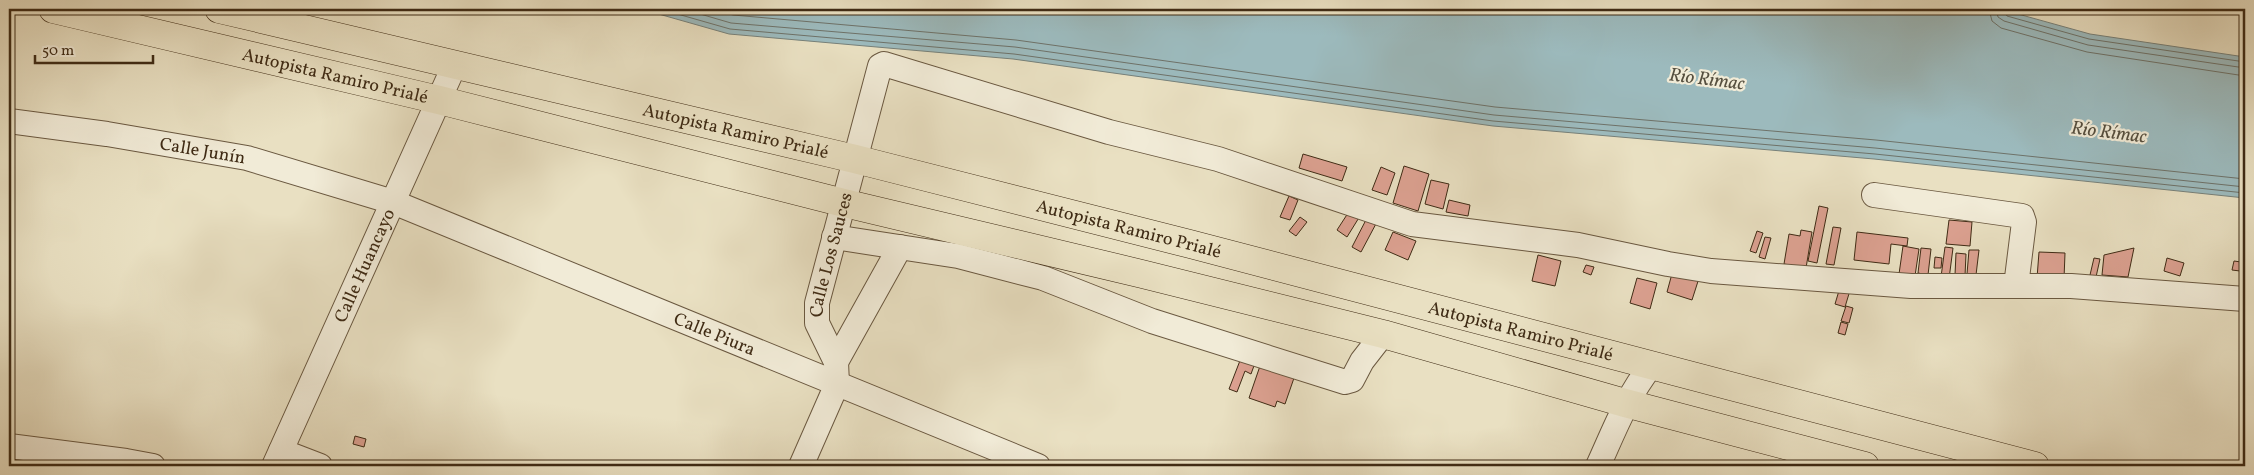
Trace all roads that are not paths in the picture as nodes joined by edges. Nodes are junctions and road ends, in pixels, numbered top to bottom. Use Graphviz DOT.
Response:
graph roads {
  1 [pos="53,9"];
  2 [pos="219,9"];
  3 [pos="455,64"];
  4 [pos="439,100"];
  5 [pos="9,121"];
  6 [pos="855,159"];
  7 [pos="1874,196"];
  8 [pos="393,202"];
  9 [pos="844,203"];
  10 [pos="834,237"];
  11 [pos="900,247"];
  12 [pos="2016,286"];
  13 [pos="2245,299"];
  14 [pos="1383,334"];
  15 [pos="1651,366"];
  16 [pos="837,373"];
  17 [pos="1626,403"];
  18 [pos="9,446"];
  19 [pos="278,458"];
  20 [pos="153,466"];
  21 [pos="320,466"];
  22 [pos="801,466"];
  23 [pos="1038,466"];
  24 [pos="1598,466"];
  25 [pos="1865,466"];
  26 [pos="2035,466"];
  1 -- 4 [label="highway, Autopista Ramiro Prialé"];
  2 -- 3 [label="highway, Autopista Ramiro Prialé"];
  3 -- 4 [label="street, Calle Huancayo"];
  3 -- 6 [label="highway, Autopista Ramiro Prialé"];
  4 -- 8 [label="street, Calle Huancayo"];
  4 -- 9 [label="highway, Autopista Ramiro Prialé"];
  5 -- 8 [label="street, Calle Junín"];
  6 -- 9 [label="street, Calle Los Sauces"];
  6 -- 12 [label="street, Calle Los Sauces"];
  6 -- 15 [label="highway, Autopista Ramiro Prialé"];
  7 -- 12 [label="street"];
  8 -- 16 [label="street, Calle Piura"];
  8 -- 19 [label="street, Calle Huancayo"];
  9 -- 10 [label="street, Calle Los Sauces"];
  9 -- 14 [label="highway, Autopista Ramiro Prialé"];
  10 -- 11 [label="street"];
  10 -- 16 [label="street, Calle Los Sauces"];
  11 -- 14 [label="street"];
  11 -- 16 [label="street"];
  12 -- 13 [label="street"];
  14 -- 17 [label="highway, Autopista Ramiro Prialé"];
  15 -- 17 [label="street"];
  15 -- 26 [label="highway, Autopista Ramiro Prialé"];
  16 -- 22 [label="street"];
  16 -- 23 [label="street, Calle Piura"];
  17 -- 24 [label="street"];
  17 -- 25 [label="highway, Autopista Ramiro Prialé"];
  18 -- 20 [label="street"];
  19 -- 21 [label="street"];
}
